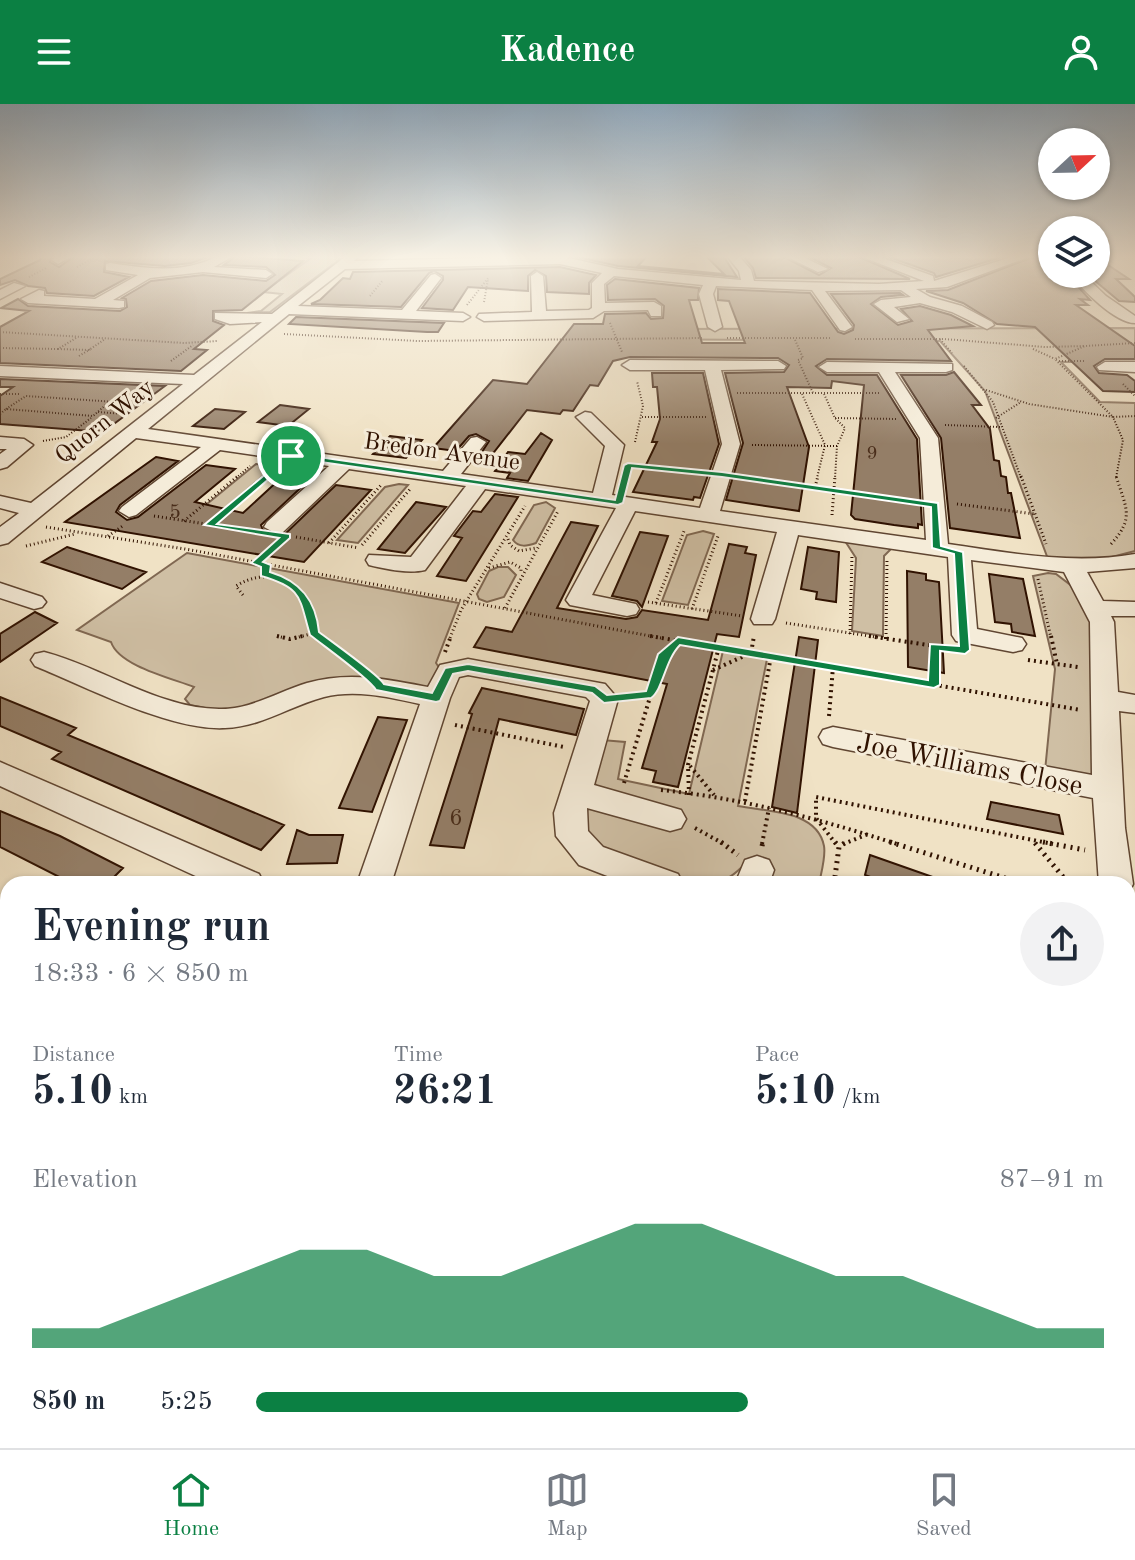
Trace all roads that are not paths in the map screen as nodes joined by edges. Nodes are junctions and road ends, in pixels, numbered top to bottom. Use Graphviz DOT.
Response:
graph roads {
  1 [pos="271,319"];
  2 [pos="444,319"];
  3 [pos="713,319"];
  4 [pos="839,319"];
  5 [pos="974,319"];
  6 [pos="462,320"];
  7 [pos="958,322"];
  8 [pos="715,327"];
  9 [pos="845,327"];
  10 [pos="228,329"];
  11 [pos="252,329"];
  12 [pos="120,361"];
  13 [pos="630,365"];
  14 [pos="712,365"];
  15 [pos="778,366"];
  16 [pos="827,367"];
  17 [pos="884,367"];
  18 [pos="946,367"];
  19 [pos="1105,367"];
  20 [pos="1135,367"];
  21 [pos="0,371"];
  22 [pos="131,376"];
  23 [pos="195,380"];
  24 [pos="585,417"];
  25 [pos="263,431"];
  26 [pos="133,432"];
  27 [pos="477,442"];
  28 [pos="0,443"];
  29 [pos="217,444"];
  30 [pos="243,449"];
  31 [pos="0,463"];
  32 [pos="344,463"];
  33 [pos="448,478"];
  34 [pos="479,483"];
  35 [pos="601,500"];
  36 [pos="0,502"];
  37 [pos="628,504"];
  38 [pos="129,511"];
  39 [pos="28,516"];
  40 [pos="708,516"];
  41 [pos="789,528"];
  42 [pos="279,536"];
  43 [pos="0,538"];
  44 [pos="948,550"];
  45 [pos="368,554"];
  46 [pos="1135,561"];
  47 [pos="1054,572"];
  48 [pos="0,590"];
  49 [pos="34,602"];
  50 [pos="634,605"];
  51 [pos="1096,608"];
  52 [pos="1135,609"];
  53 [pos="763,619"];
  54 [pos="1020,652"];
  55 [pos="44,660"];
  56 [pos="1105,695"];
  57 [pos="436,698"];
  58 [pos="1135,704"];
  59 [pos="833,737"];
  60 [pos="0,773"];
  61 [pos="1107,789"];
  62 [pos="576,790"];
  63 [pos="670,819"];
  64 [pos="1119,837"];
  65 [pos="229,876"];
  66 [pos="377,876"];
  67 [pos="645,876"];
  68 [pos="1117,876"];
  1 -- 11 [label="street, Quorn Way"];
  2 -- 6 [label="street"];
  3 -- 8 [label="street"];
  4 -- 9 [label="street"];
  5 -- 7 [label="street"];
  10 -- 11 [label="street"];
  11 -- 23 [label="street, Quorn Way"];
  12 -- 22 [label="street"];
  13 -- 14 [label="street"];
  14 -- 15 [label="street"];
  14 -- 40 [label="street"];
  16 -- 17 [label="street"];
  17 -- 18 [label="street"];
  17 -- 44 [label="street"];
  19 -- 20 [label="street"];
  21 -- 22 [label="street"];
  22 -- 23 [label="street"];
  23 -- 26 [label="street, Quorn Way"];
  24 -- 35 [label="street"];
  25 -- 30 [label="street"];
  26 -- 29 [label="street, Bredon Avenue"];
  26 -- 39 [label="street, Quorn Way"];
  27 -- 33 [label="street"];
  28 -- 31 [label="street"];
  29 -- 30 [label="street, Bredon Avenue"];
  29 -- 38 [label="street"];
  30 -- 32 [label="street, Bredon Avenue"];
  32 -- 33 [label="street, Bredon Avenue"];
  32 -- 42 [label="street"];
  33 -- 34 [label="street, Bredon Avenue"];
  34 -- 35 [label="street, Bredon Avenue"];
  34 -- 45 [label="street"];
  35 -- 37 [label="street, Bredon Avenue"];
  36 -- 39 [label="street"];
  37 -- 40 [label="street, Bredon Avenue"];
  37 -- 50 [label="street"];
  39 -- 43 [label="street, Quorn Way"];
  40 -- 41 [label="street, Bredon Avenue"];
  41 -- 44 [label="street, Bredon Avenue"];
  41 -- 53 [label="street"];
  44 -- 47 [label="street, Bredon Avenue"];
  44 -- 54 [label="street"];
  46 -- 47 [label="street, Bredon Avenue"];
  47 -- 51 [label="street"];
  48 -- 49 [label="street"];
  51 -- 52 [label="street"];
  51 -- 56 [label="street"];
  55 -- 57 [label="street"];
  56 -- 58 [label="street"];
  56 -- 61 [label="street"];
  57 -- 62 [label="street"];
  57 -- 66 [label="street"];
  59 -- 61 [label="street, Joe Williams Close"];
  60 -- 65 [label="street"];
  61 -- 64 [label="street"];
  62 -- 63 [label="street"];
  62 -- 67 [label="street"];
  64 -- 68 [label="street"];
}
